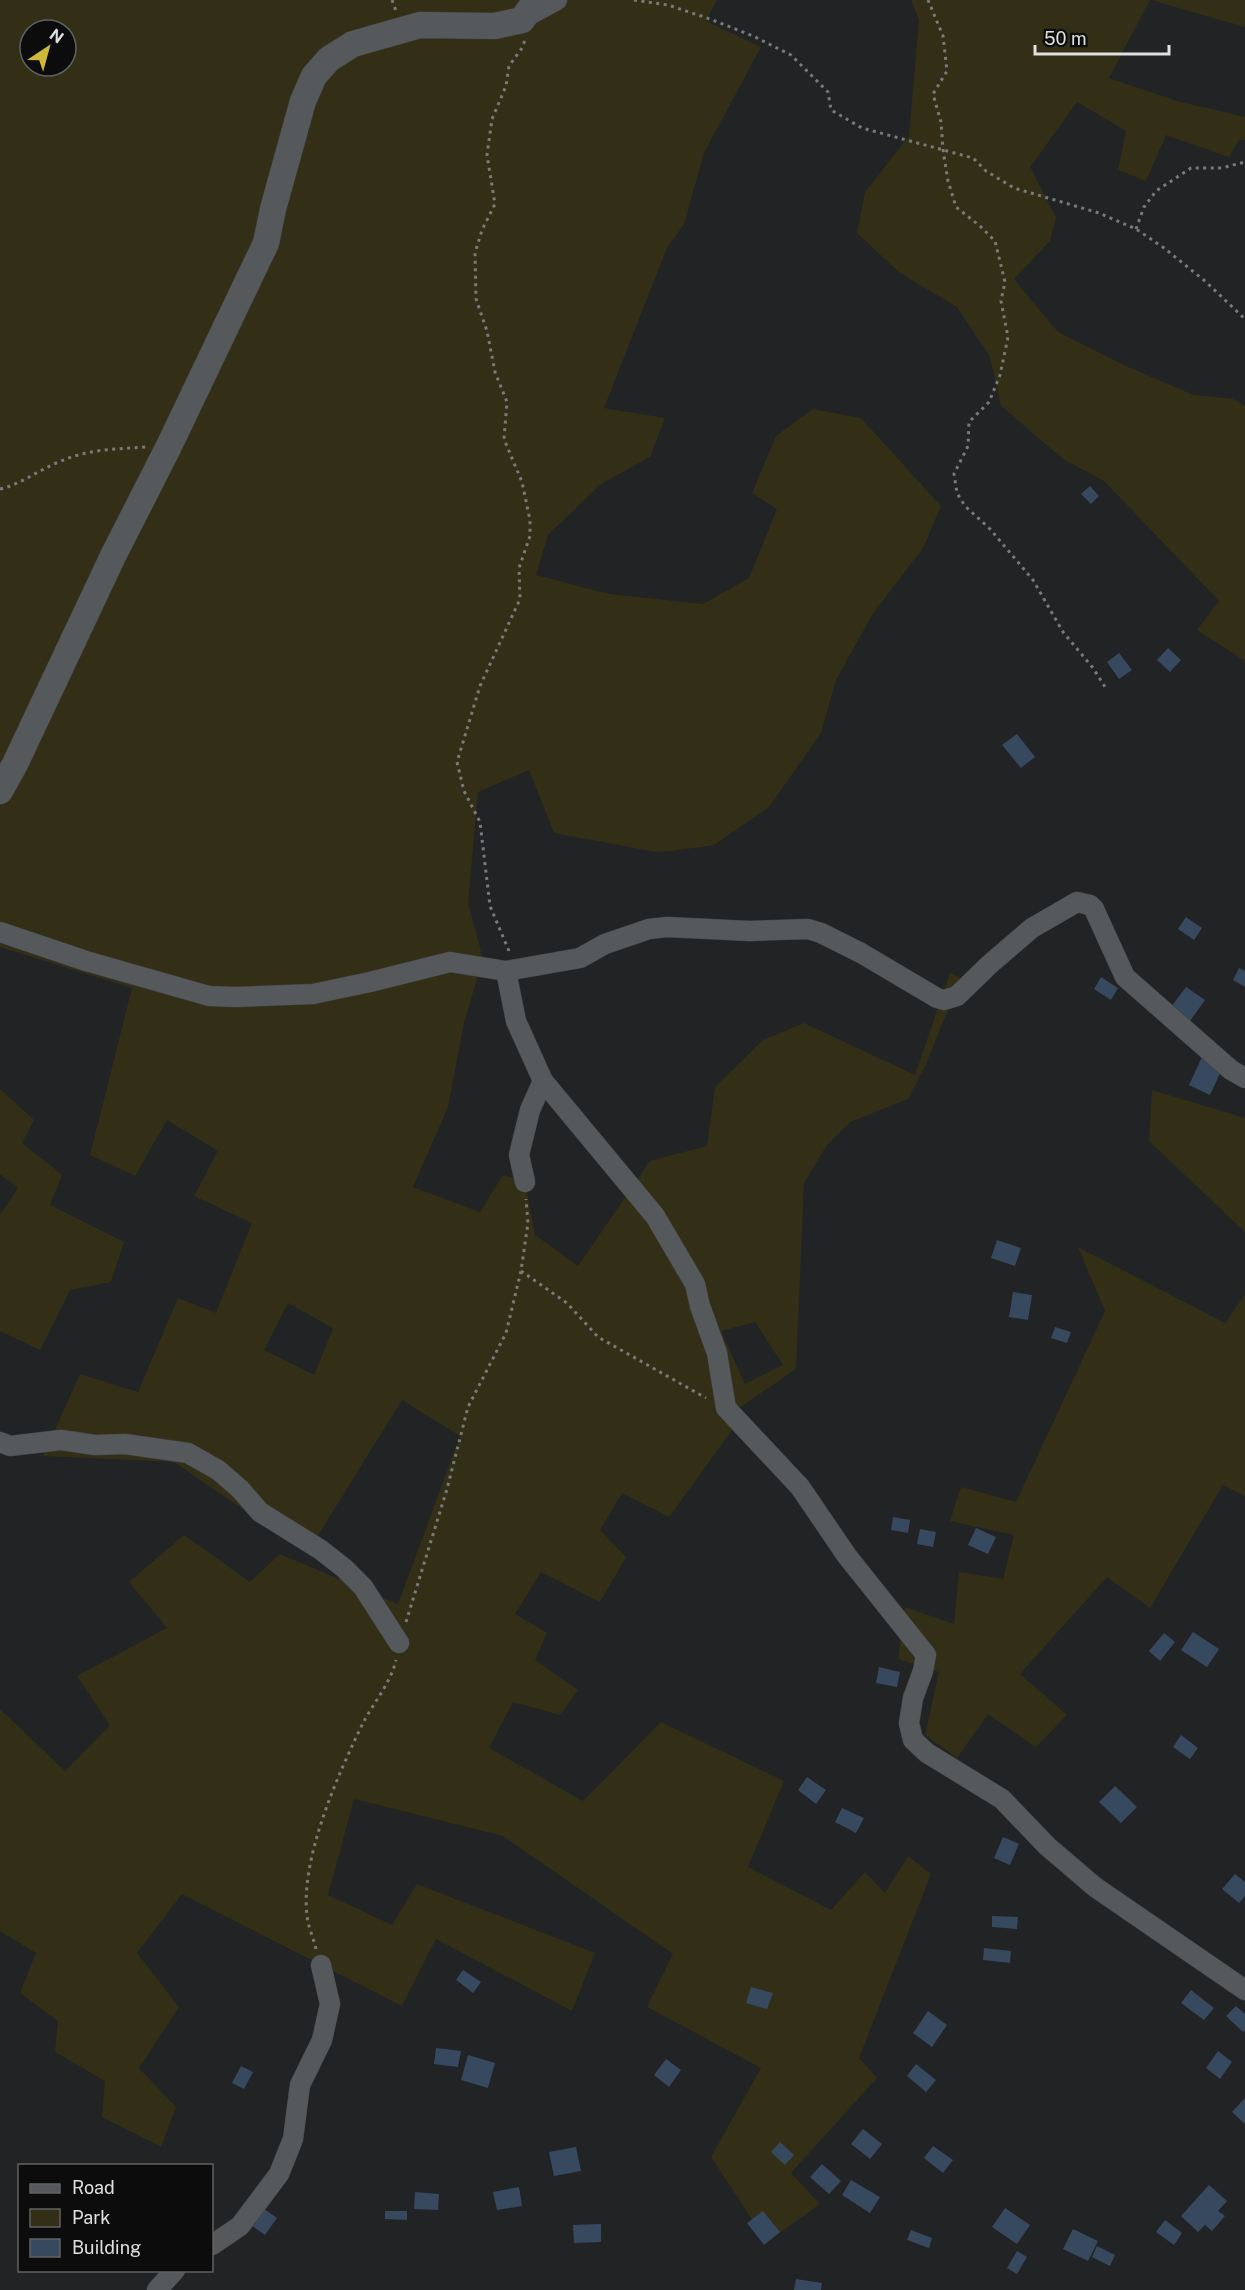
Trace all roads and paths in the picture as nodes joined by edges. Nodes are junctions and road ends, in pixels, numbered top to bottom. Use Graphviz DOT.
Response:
graph roads {
  1 [pos="557,0"];
  2 [pos="633,0"];
  3 [pos="928,0"];
  4 [pos="529,10"];
  5 [pos="943,150"];
  6 [pos="1245,162"];
  7 [pos="1136,230"];
  8 [pos="1245,319"];
  9 [pos="169,446"];
  10 [pos="0,489"];
  11 [pos="1105,687"];
  12 [pos="0,791"];
  13 [pos="1,931"];
  14 [pos="512,970"];
  15 [pos="1245,1078"];
  16 [pos="543,1081"];
  17 [pos="525,1182"];
  18 [pos="521,1271"];
  19 [pos="726,1408"];
  20 [pos="0,1442"];
  21 [pos="399,1643"];
  22 [pos="321,1965"];
  23 [pos="1245,1990"];
  24 [pos="213,2244"];
  25 [pos="174,2272"];
  26 [pos="157,2290"];
  1 -- 4 [label="street"];
  2 -- 5 [label="path"];
  3 -- 5 [label="path"];
  4 -- 9 [label="street"];
  4 -- 14 [label="path"];
  5 -- 7 [label="path"];
  5 -- 11 [label="path"];
  6 -- 7 [label="path"];
  7 -- 8 [label="path"];
  9 -- 10 [label="path"];
  9 -- 12 [label="street"];
  13 -- 14 [label="street"];
  14 -- 15 [label="street"];
  14 -- 16 [label="street"];
  16 -- 17 [label="street"];
  16 -- 19 [label="street"];
  17 -- 18 [label="path"];
  18 -- 19 [label="path"];
  18 -- 21 [label="path"];
  19 -- 23 [label="street"];
  20 -- 21 [label="street"];
  21 -- 22 [label="path"];
  22 -- 24 [label="street"];
  25 -- 26 [label="street"];
}
